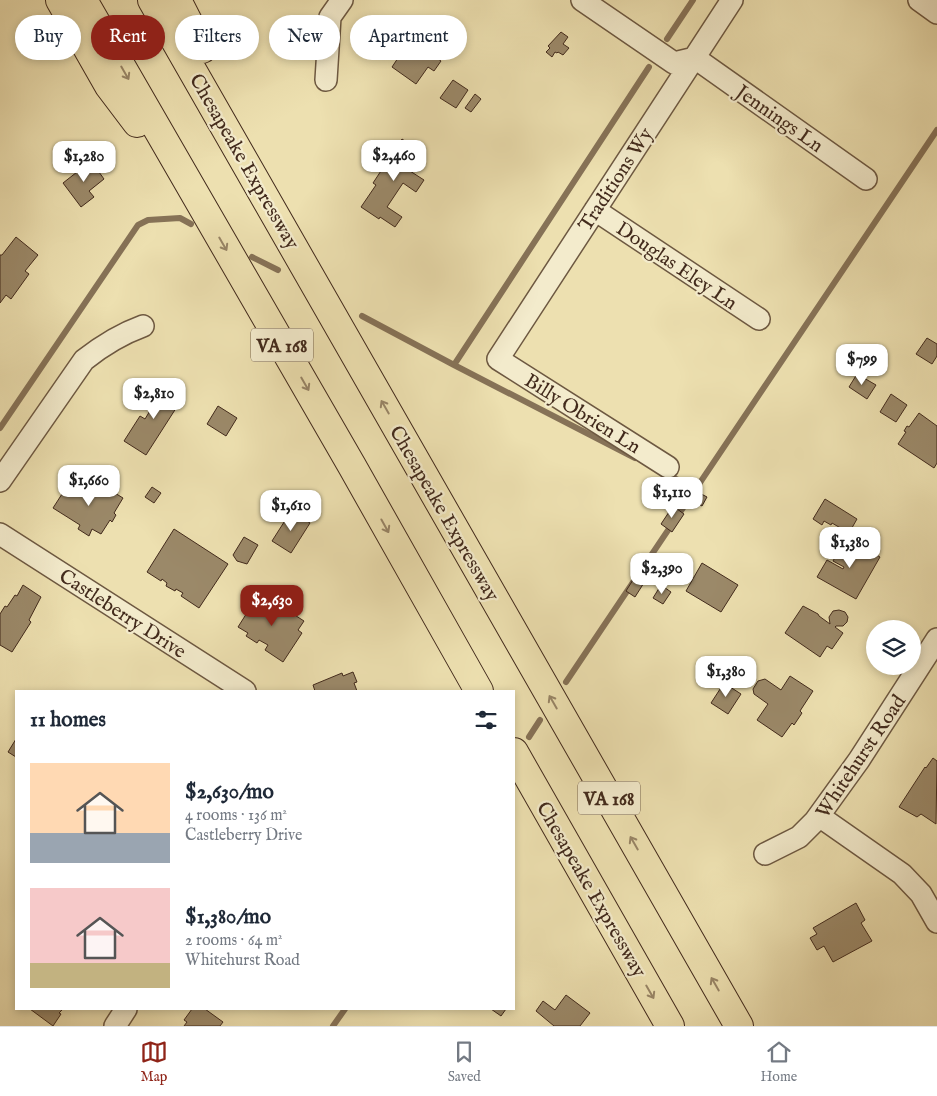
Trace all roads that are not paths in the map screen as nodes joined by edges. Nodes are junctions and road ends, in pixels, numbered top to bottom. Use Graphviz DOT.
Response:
graph roads {
  1 [pos="60,0"];
  2 [pos="83,0"];
  3 [pos="152,0"];
  4 [pos="177,0"];
  5 [pos="342,0"];
  6 [pos="582,0"];
  7 [pos="732,0"];
  8 [pos="919,0"];
  9 [pos="937,12"];
  10 [pos="695,58"];
  11 [pos="326,80"];
  12 [pos="866,178"];
  13 [pos="202,206"];
  14 [pos="595,210"];
  15 [pos="302,261"];
  16 [pos="759,319"];
  17 [pos="143,326"];
  18 [pos="498,359"];
  19 [pos="668,467"];
  20 [pos="0,481"];
  21 [pos="0,534"];
  22 [pos="937,639"];
  23 [pos="243,690"];
  24 [pos="478,690"];
  25 [pos="515,754"];
  26 [pos="819,816"];
  27 [pos="765,854"];
  28 [pos="937,922"];
  29 [pos="125,1010"];
  30 [pos="115,1026"];
  31 [pos="670,1026"];
  32 [pos="739,1026"];
  1 -- 13 [label="highway"];
  2 -- 13 [label="highway, VA 168, one-way"];
  3 -- 15 [label="highway, Chesapeake Expressway / VA 168"];
  4 -- 15 [label="highway"];
  5 -- 11 [label="street"];
  6 -- 10 [label="street"];
  7 -- 10 [label="street, Traditions Wy"];
  8 -- 9 [label="street"];
  10 -- 12 [label="street, Jennings Ln"];
  10 -- 14 [label="street, Traditions Wy"];
  13 -- 24 [label="highway, VA 168, one-way"];
  14 -- 16 [label="street, Douglas Eley Ln"];
  14 -- 18 [label="street, Traditions Wy"];
  32 -- 15 [label="highway, Chesapeake Expressway / VA 168, one-way"];
  17 -- 20 [label="street"];
  18 -- 19 [label="street, Billy Obrien Ln"];
  21 -- 23 [label="street, Castleberry Drive"];
  22 -- 26 [label="street, Whitehurst Road"];
  25 -- 31 [label="highway, Chesapeake Expressway / VA 168, one-way"];
  26 -- 27 [label="street, Whitehurst Road"];
  26 -- 28 [label="street"];
  29 -- 30 [label="street"];
}
